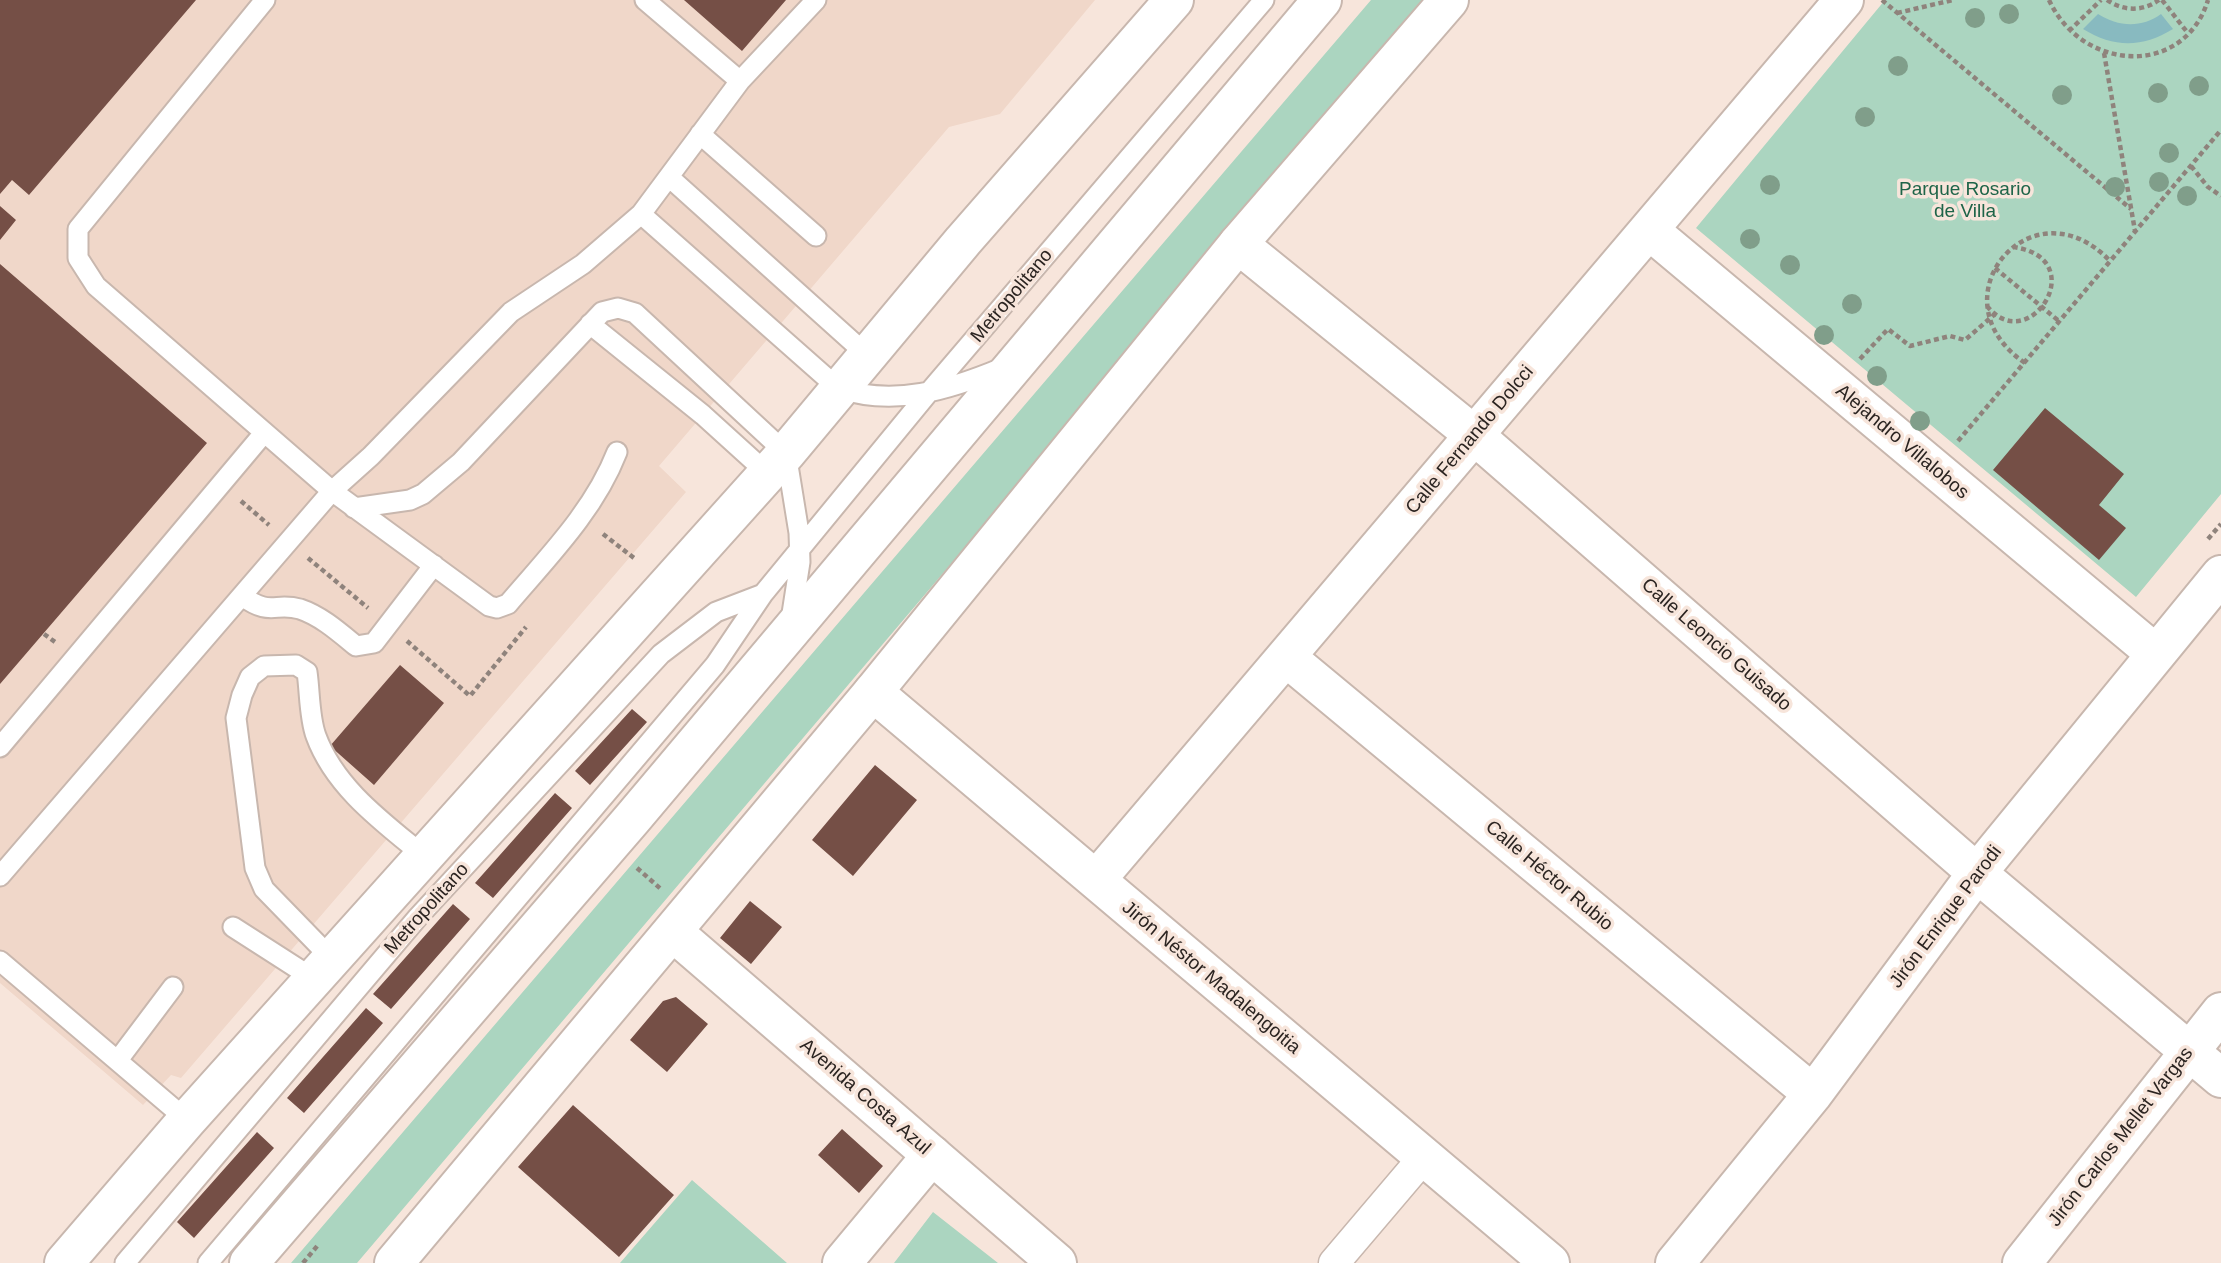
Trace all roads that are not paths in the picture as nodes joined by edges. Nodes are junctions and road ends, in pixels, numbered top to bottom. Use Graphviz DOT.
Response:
graph roads {
  1 [pos="265,0"];
  2 [pos="645,0"];
  3 [pos="816,0"];
  4 [pos="1174,0"];
  5 [pos="1264,0"];
  6 [pos="1322,0"];
  7 [pos="1449,0"];
  8 [pos="1844,0"];
  9 [pos="740,81"];
  10 [pos="701,134"];
  11 [pos="668,177"];
  12 [pos="640,214"];
  13 [pos="1649,230"];
  14 [pos="816,236"];
  15 [pos="1238,244"];
  16 [pos="590,324"];
  17 [pos="866,354"];
  18 [pos="1018,360"];
  19 [pos="838,388"];
  20 [pos="929,392"];
  21 [pos="264,433"];
  22 [pos="1474,435"];
  23 [pos="617,453"];
  24 [pos="776,463"];
  25 [pos="332,491"];
  26 [pos="354,508"];
  27 [pos="800,550"];
  28 [pos="2213,560"];
  29 [pos="433,565"];
  30 [pos="763,594"];
  31 [pos="242,596"];
  32 [pos="788,635"];
  33 [pos="2156,654"];
  34 [pos="1286,657"];
  35 [pos="873,692"];
  36 [pos="0,747"];
  37 [pos="424,856"];
  38 [pos="1977,873"];
  39 [pos="0,877"];
  40 [pos="1096,880"];
  41 [pos="681,923"];
  42 [pos="233,927"];
  43 [pos="0,961"];
  44 [pos="323,969"];
  45 [pos="173,987"];
  46 [pos="2221,1012"];
  47 [pos="2188,1052"];
  48 [pos="118,1060"];
  49 [pos="2221,1078"];
  50 [pos="1813,1094"];
  51 [pos="187,1120"];
  52 [pos="933,1155"];
  53 [pos="1424,1157"];
  54 [pos="64,1263"];
  55 [pos="125,1263"];
  56 [pos="208,1263"];
  57 [pos="249,1263"];
  58 [pos="394,1263"];
  59 [pos="842,1263"];
  60 [pos="1057,1263"];
  61 [pos="1334,1263"];
  62 [pos="1550,1263"];
  63 [pos="1675,1263"];
  64 [pos="2022,1263"];
  1 -- 21 [label="lane"];
  2 -- 9 [label="lane"];
  3 -- 9 [label="lane"];
  4 -- 17 [label="street"];
  5 -- 20 [label="lane, Metropolitano"];
  6 -- 18 [label="street"];
  7 -- 15 [label="street"];
  8 -- 13 [label="street, Calle Fernando Dolcci"];
  9 -- 10 [label="lane"];
  10 -- 11 [label="lane"];
  10 -- 14 [label="lane"];
  11 -- 12 [label="lane"];
  11 -- 17 [label="lane"];
  12 -- 19 [label="lane"];
  12 -- 25 [label="lane"];
  13 -- 22 [label="street, Calle Fernando Dolcci"];
  13 -- 33 [label="street, Alejandro Villalobos"];
  15 -- 22 [label="street, Calle Leoncio Guisado"];
  15 -- 35 [label="street"];
  16 -- 24 [label="lane"];
  16 -- 24 [label="lane"];
  16 -- 26 [label="lane"];
  17 -- 19 [label="street"];
  18 -- 20 [label="lane"];
  18 -- 32 [label="street"];
  19 -- 20 [label="lane"];
  19 -- 24 [label="street"];
  20 -- 27 [label="lane, Metropolitano"];
  21 -- 25 [label="lane"];
  21 -- 36 [label="lane"];
  22 -- 34 [label="street, Calle Fernando Dolcci"];
  22 -- 38 [label="street, Calle Leoncio Guisado"];
  23 -- 29 [label="lane"];
  24 -- 27 [label="lane"];
  24 -- 37 [label="street"];
  25 -- 26 [label="lane"];
  25 -- 31 [label="lane"];
  26 -- 29 [label="lane"];
  27 -- 30 [label="lane, Metropolitano"];
  27 -- 32 [label="lane"];
  28 -- 33 [label="street, Jirón Enrique Parodi"];
  29 -- 31 [label="lane"];
  30 -- 55 [label="lane, Metropolitano"];
  30 -- 56 [label="lane, Metropolitano"];
  31 -- 39 [label="lane"];
  32 -- 57 [label="street"];
  33 -- 38 [label="street, Jirón Enrique Parodi"];
  34 -- 40 [label="street, Calle Fernando Dolcci"];
  34 -- 50 [label="street, Calle Héctor Rubio"];
  35 -- 40 [label="street, Jirón Néstor Madalengoitia"];
  35 -- 41 [label="street"];
  37 -- 44 [label="street"];
  37 -- 44 [label="lane"];
  38 -- 47 [label="street, Calle Leoncio Guisado"];
  38 -- 50 [label="street, Jirón Enrique Parodi"];
  40 -- 53 [label="street, Jirón Néstor Madalengoitia"];
  41 -- 52 [label="street, Avenida Costa Azul"];
  41 -- 58 [label="street"];
  42 -- 44 [label="lane"];
  43 -- 48 [label="lane"];
  44 -- 51 [label="street"];
  45 -- 48 [label="lane"];
  46 -- 47 [label="street, Jirón Carlos Mellet Vargas"];
  47 -- 49 [label="street, Calle Leoncio Guisado"];
  47 -- 64 [label="street, Jirón Carlos Mellet Vargas"];
  48 -- 51 [label="lane"];
  50 -- 63 [label="street, Jirón Enrique Parodi"];
  51 -- 54 [label="street"];
  52 -- 59 [label="street"];
  52 -- 60 [label="street, Avenida Costa Azul"];
  53 -- 61 [label="street"];
  53 -- 62 [label="street, Jirón Néstor Madalengoitia"];
}
